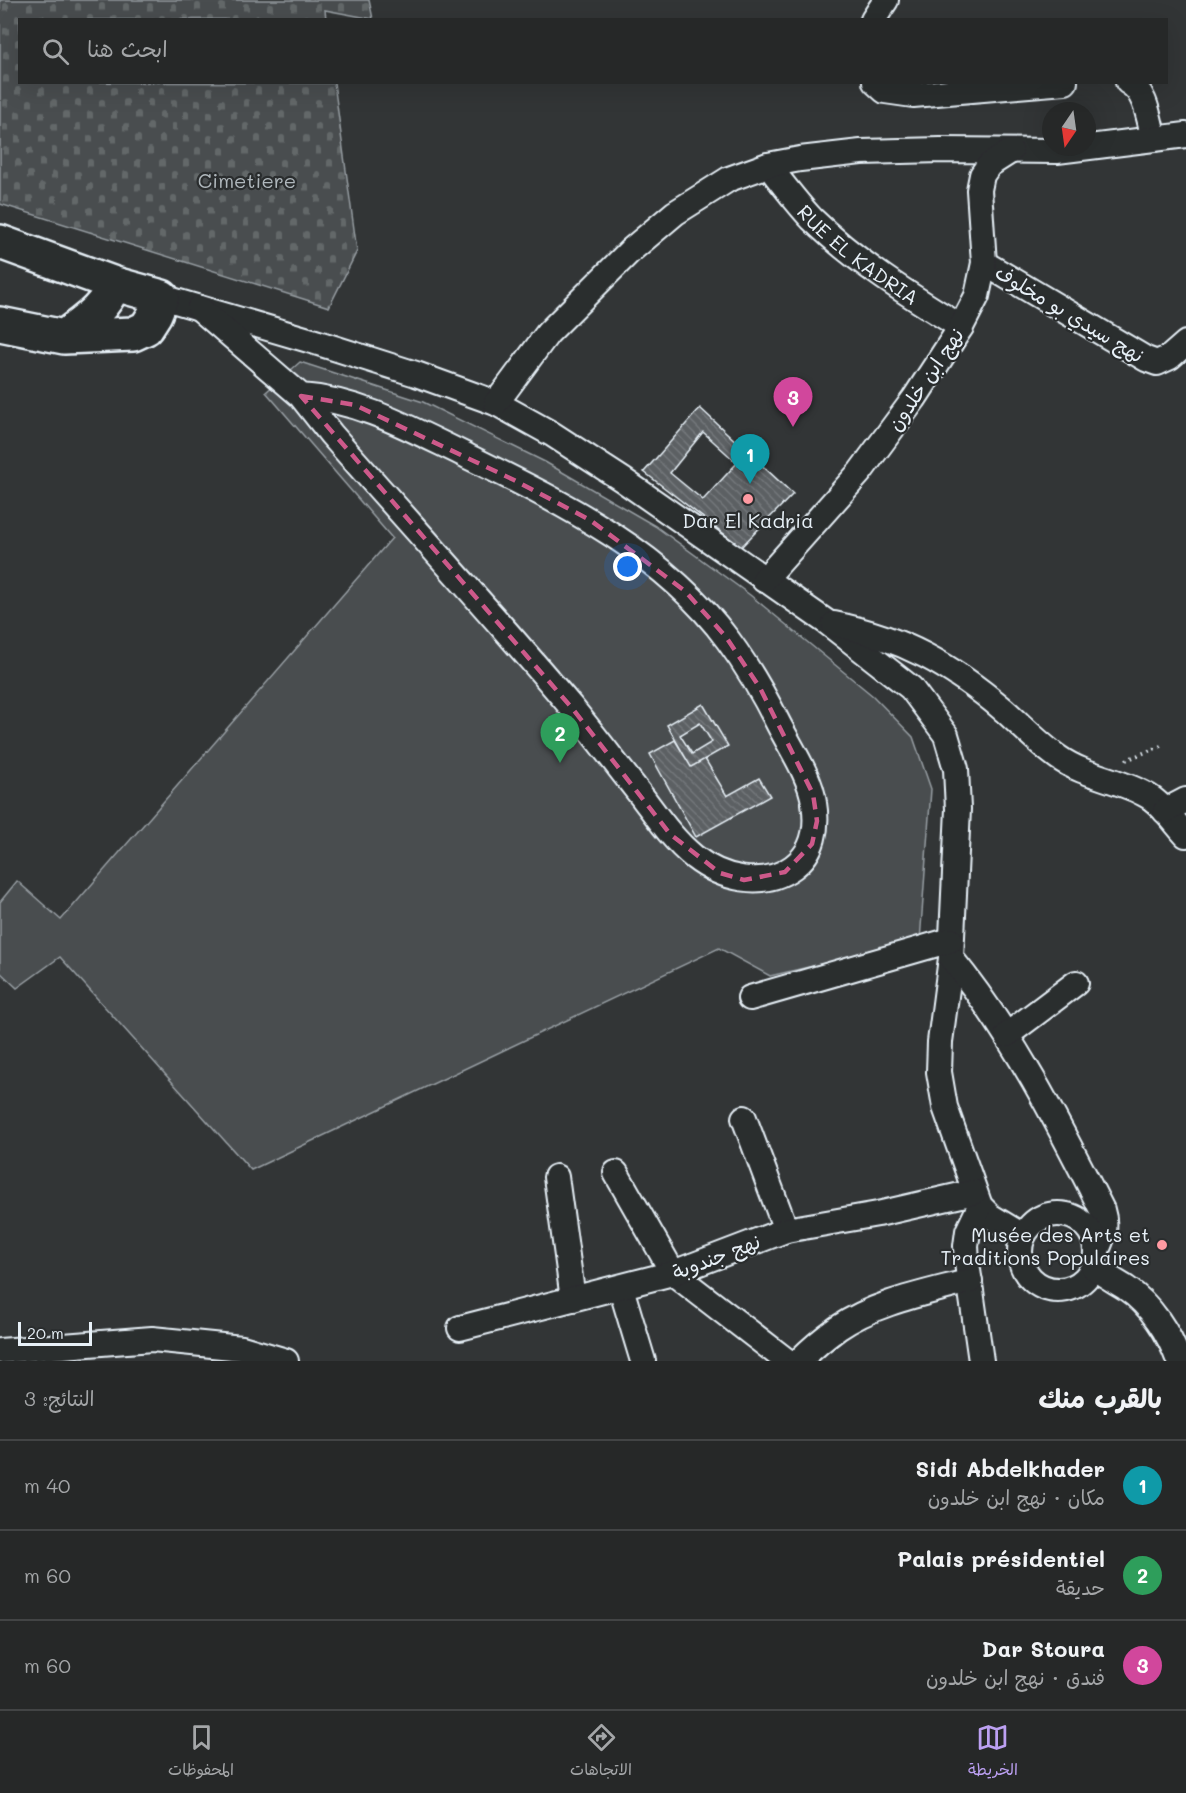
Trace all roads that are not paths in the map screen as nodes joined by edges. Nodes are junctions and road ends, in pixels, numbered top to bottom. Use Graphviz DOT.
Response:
graph roads {
  1 [pos="886,0"];
  2 [pos="874,18"];
  3 [pos="877,84"];
  4 [pos="1042,84"];
  5 [pos="1132,84"];
  6 [pos="1186,135"];
  7 [pos="1154,139"];
  8 [pos="1011,151"];
  9 [pos="768,165"];
  10 [pos="0,242"];
  11 [pos="984,262"];
  12 [pos="115,284"];
  13 [pos="162,297"];
  14 [pos="199,308"];
  15 [pos="0,324"];
  16 [pos="961,327"];
  17 [pos="64,337"];
  18 [pos="1186,343"];
  19 [pos="301,396"];
  20 [pos="496,403"];
  21 [pos="764,580"];
  22 [pos="828,623"];
  23 [pos="1186,800"];
  24 [pos="1165,811"];
  25 [pos="1186,835"];
  26 [pos="951,949"];
  27 [pos="1076,983"];
  28 [pos="750,998"];
  29 [pos="1007,1035"];
  30 [pos="744,1118"];
  31 [pos="616,1173"];
  32 [pos="556,1177"];
  33 [pos="977,1199"];
  34 [pos="786,1230"];
  35 [pos="1023,1236"];
  36 [pos="1095,1259"];
  37 [pos="673,1273"];
  38 [pos="970,1281"];
  39 [pos="621,1288"];
  40 [pos="573,1299"];
  41 [pos="460,1328"];
  42 [pos="0,1351"];
  43 [pos="286,1361"];
  44 [pos="643,1361"];
  45 [pos="787,1361"];
  46 [pos="799,1361"];
  47 [pos="981,1361"];
  48 [pos="1179,1361"];
  1 -- 2 [label="street"];
  3 -- 4 [label="street"];
  5 -- 7 [label="street"];
  6 -- 7 [label="street"];
  7 -- 8 [label="street"];
  8 -- 9 [label="street"];
  8 -- 11 [label="street, نهج ابن خلدون"];
  9 -- 16 [label="street, RUE EL KADRIA"];
  9 -- 20 [label="street"];
  10 -- 12 [label="main road"];
  11 -- 16 [label="street, نهج ابن خلدون"];
  11 -- 18 [label="street, نهج سيدي بو مخلوف"];
  12 -- 13 [label="main road"];
  12 -- 17 [label="main road"];
  13 -- 14 [label="street"];
  13 -- 17 [label="main road"];
  14 -- 19 [label="street"];
  14 -- 20 [label="street"];
  15 -- 17 [label="main road"];
  16 -- 21 [label="street, نهج ابن خلدون"];
  19 -- 19 [label="street"];
  20 -- 21 [label="street"];
  21 -- 22 [label="street"];
  22 -- 24 [label="street"];
  22 -- 26 [label="street"];
  23 -- 24 [label="street"];
  24 -- 25 [label="street"];
  26 -- 28 [label="street"];
  26 -- 29 [label="street"];
  26 -- 33 [label="street"];
  27 -- 29 [label="street"];
  29 -- 36 [label="street"];
  30 -- 34 [label="street"];
  31 -- 37 [label="street"];
  32 -- 40 [label="street"];
  33 -- 34 [label="street, نهج جندوبة"];
  33 -- 35 [label="street"];
  33 -- 38 [label="street"];
  34 -- 37 [label="street, نهج جندوبة"];
  35 -- 36 [label="street"];
  35 -- 36 [label="street"];
  36 -- 48 [label="street"];
  37 -- 39 [label="street, نهج جندوبة"];
  37 -- 45 [label="street"];
  38 -- 46 [label="street"];
  38 -- 47 [label="street"];
  39 -- 40 [label="street, نهج جندوبة"];
  39 -- 44 [label="street"];
  40 -- 41 [label="street, نهج جندوبة"];
  42 -- 43 [label="street"];
}
